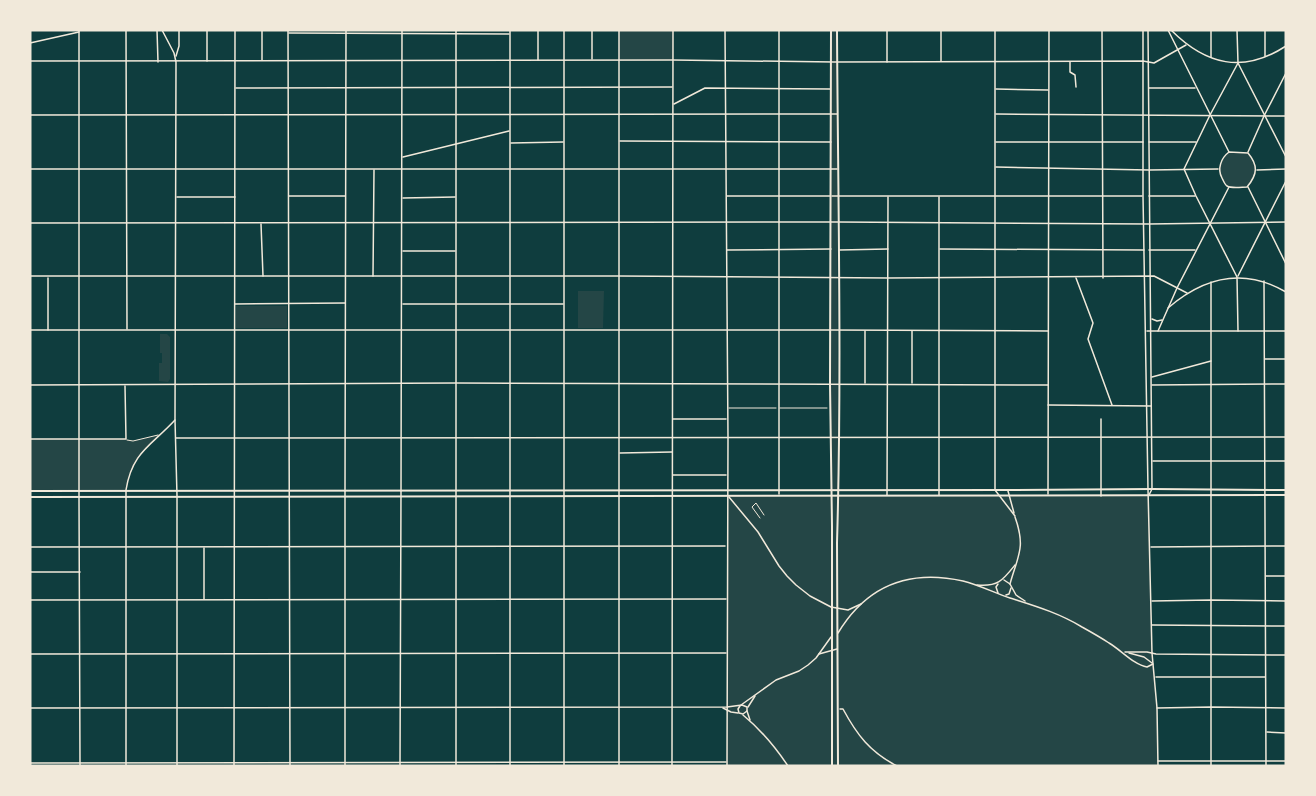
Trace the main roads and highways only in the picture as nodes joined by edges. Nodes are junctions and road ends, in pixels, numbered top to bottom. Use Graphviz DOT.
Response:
graph roads {
  1 [pos="831,30"];
  2 [pos="837,30"];
  3 [pos="831,490"];
  4 [pos="838,490"];
  5 [pos="1286,490"];
  6 [pos="30,491"];
  7 [pos="1286,495"];
  8 [pos="831,496"];
  9 [pos="838,496"];
  10 [pos="30,497"];
  11 [pos="832,766"];
  12 [pos="838,766"];
  1 -- 3 [label="main road"];
  2 -- 4 [label="main road"];
  3 -- 4 [label="main road"];
  3 -- 6 [label="main road"];
  3 -- 8 [label="main road"];
  4 -- 5 [label="main road"];
  4 -- 9 [label="main road"];
  7 -- 9 [label="main road"];
  8 -- 9 [label="main road"];
  8 -- 10 [label="main road"];
  8 -- 11 [label="main road"];
  9 -- 12 [label="main road"];
}
